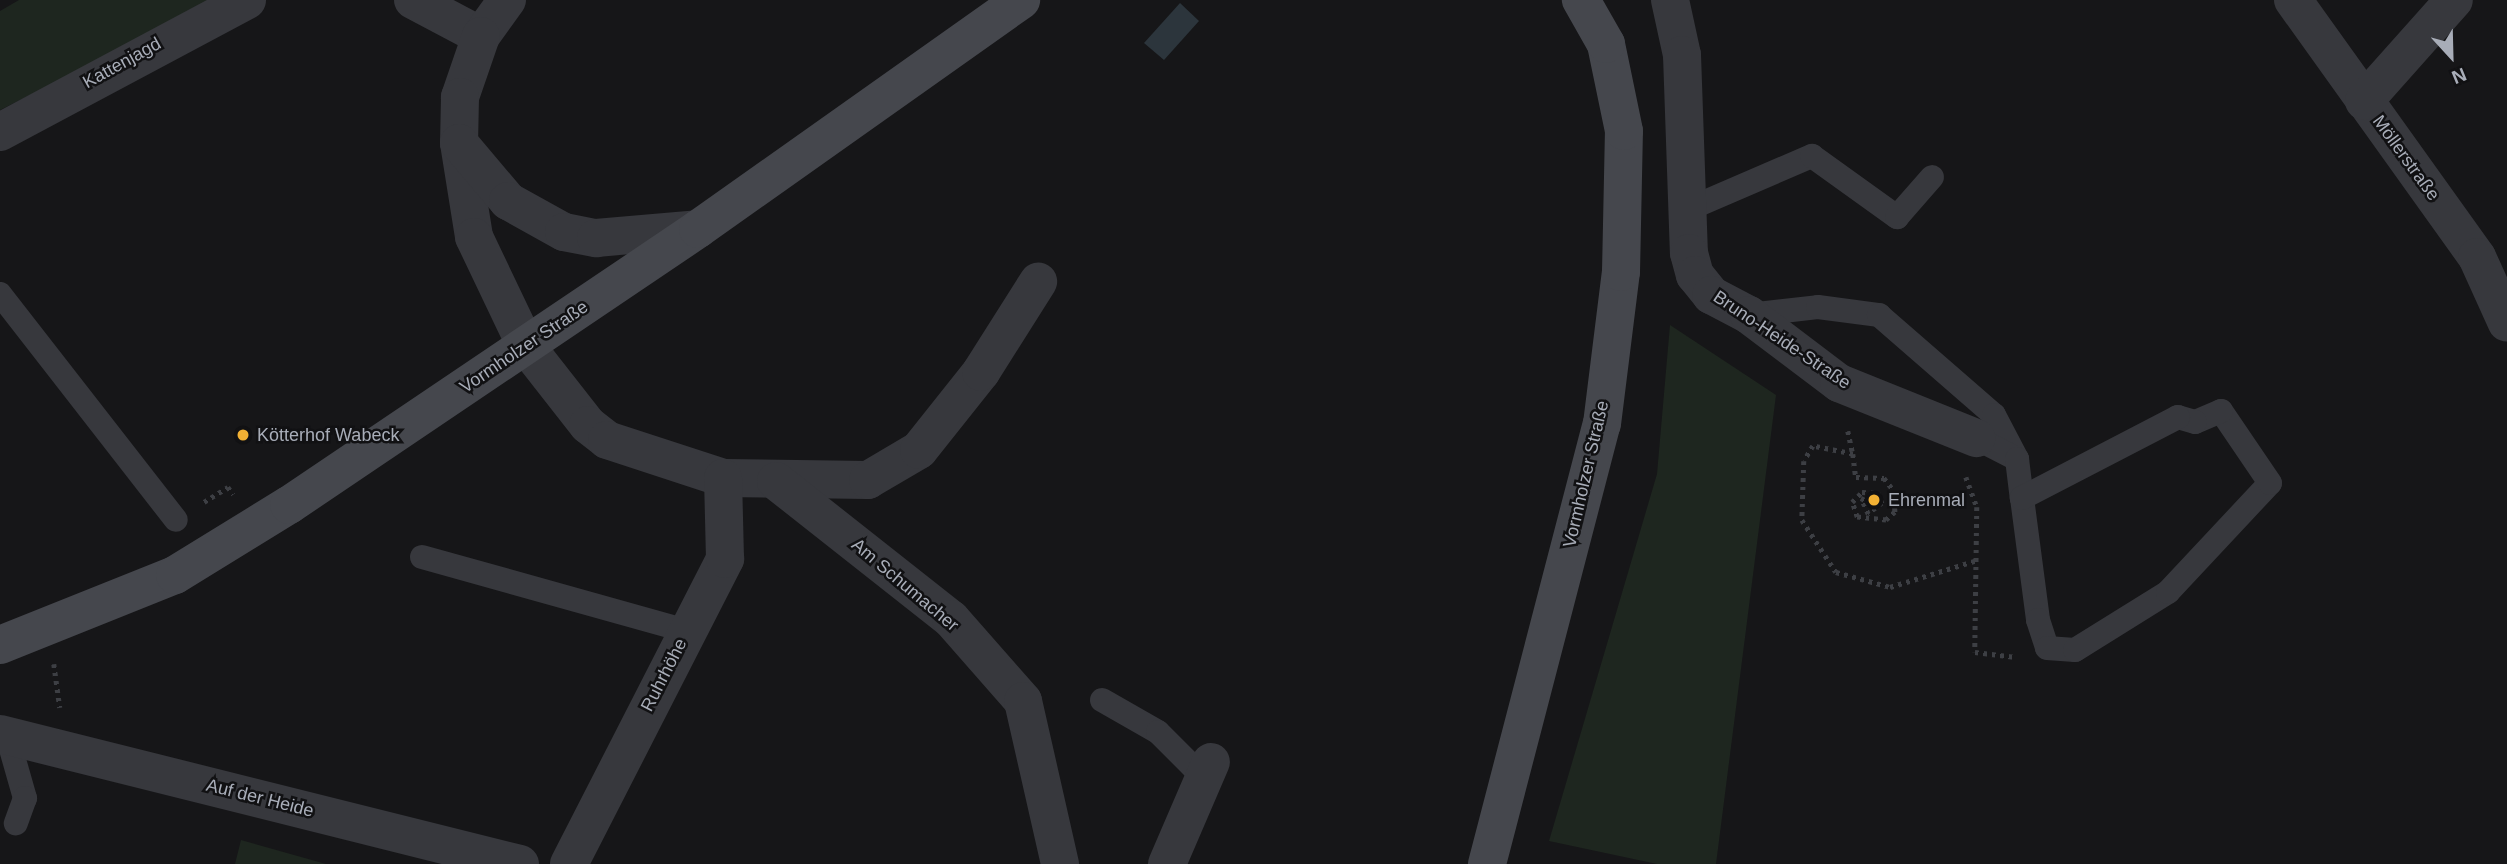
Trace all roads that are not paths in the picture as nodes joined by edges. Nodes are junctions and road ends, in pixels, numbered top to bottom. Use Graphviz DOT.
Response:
graph roads {
  1 [pos="247,0"];
  2 [pos="413,0"];
  3 [pos="507,0"];
  4 [pos="1021,0"];
  5 [pos="1581,0"];
  6 [pos="1670,0"];
  7 [pos="2293,0"];
  8 [pos="2454,0"];
  9 [pos="481,36"];
  10 [pos="2364,101"];
  11 [pos="0,132"];
  12 [pos="459,143"];
  13 [pos="1931,177"];
  14 [pos="1691,208"];
  15 [pos="698,229"];
  16 [pos="1038,282"];
  17 [pos="0,294"];
  18 [pos="1749,315"];
  19 [pos="2506,318"];
  20 [pos="526,346"];
  21 [pos="1961,433"];
  22 [pos="2017,459"];
  23 [pos="723,478"];
  24 [pos="776,481"];
  25 [pos="2022,498"];
  26 [pos="176,520"];
  27 [pos="422,557"];
  28 [pos="687,631"];
  29 [pos="0,645"];
  30 [pos="1102,700"];
  31 [pos="4,734"];
  32 [pos="1208,770"];
  33 [pos="16,823"];
  34 [pos="520,864"];
  35 [pos="569,864"];
  36 [pos="1060,864"];
  37 [pos="1167,864"];
  38 [pos="1487,864"];
  1 -- 11 [label="street, Kattenjagd"];
  2 -- 9 [label="street"];
  3 -- 9 [label="street"];
  4 -- 15 [label="main road, Vormholzer Straße"];
  5 -- 38 [label="main road, Vormholzer Straße"];
  6 -- 14 [label="street, Bruno-Heide-Straße"];
  7 -- 10 [label="street, Möllerstraße"];
  8 -- 10 [label="street"];
  9 -- 12 [label="street"];
  10 -- 19 [label="street, Möllerstraße"];
  12 -- 15 [label="street"];
  12 -- 20 [label="street"];
  13 -- 14 [label="lane"];
  14 -- 18 [label="street, Bruno-Heide-Straße"];
  15 -- 20 [label="main road, Vormholzer Straße"];
  16 -- 24 [label="street"];
  17 -- 26 [label="lane"];
  18 -- 21 [label="street, Bruno-Heide-Straße"];
  18 -- 22 [label="lane"];
  20 -- 23 [label="street"];
  20 -- 29 [label="main road, Vormholzer Straße"];
  21 -- 22 [label="lane"];
  22 -- 25 [label="lane"];
  23 -- 24 [label="street"];
  23 -- 28 [label="street, Ruhrhöhe"];
  24 -- 36 [label="street, Am Schumacher"];
  25 -- 25 [label="lane"];
  27 -- 28 [label="lane"];
  28 -- 35 [label="street, Ruhrhöhe"];
  30 -- 32 [label="lane"];
  31 -- 33 [label="lane"];
  31 -- 34 [label="street, Auf der Heide"];
  32 -- 37 [label="street"];
}
